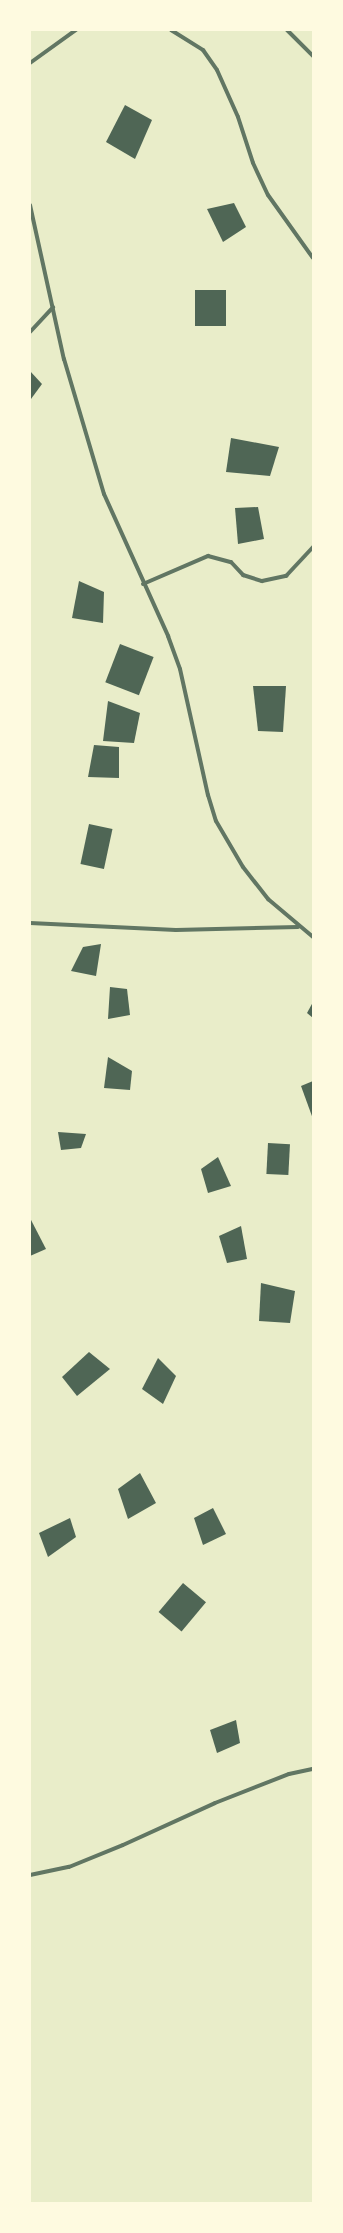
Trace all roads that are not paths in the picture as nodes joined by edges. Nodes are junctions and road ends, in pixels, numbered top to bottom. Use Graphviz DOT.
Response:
graph roads {
  1 [pos="76,30"];
  2 [pos="171,30"];
  3 [pos="287,30"];
  4 [pos="313,56"];
  5 [pos="30,63"];
  6 [pos="30,206"];
  7 [pos="313,258"];
  8 [pos="52,307"];
  9 [pos="30,332"];
  10 [pos="313,547"];
  11 [pos="143,584"];
  12 [pos="30,923"];
  13 [pos="299,927"];
  14 [pos="313,937"];
  15 [pos="313,1770"];
  16 [pos="30,1875"];
  1 -- 5 [label="street"];
  2 -- 7 [label="street"];
  3 -- 4 [label="street"];
  6 -- 8 [label="street"];
  8 -- 9 [label="street"];
  8 -- 11 [label="street"];
  10 -- 11 [label="street"];
  11 -- 13 [label="street"];
  12 -- 13 [label="street"];
  13 -- 14 [label="street"];
  15 -- 16 [label="street"];
}
